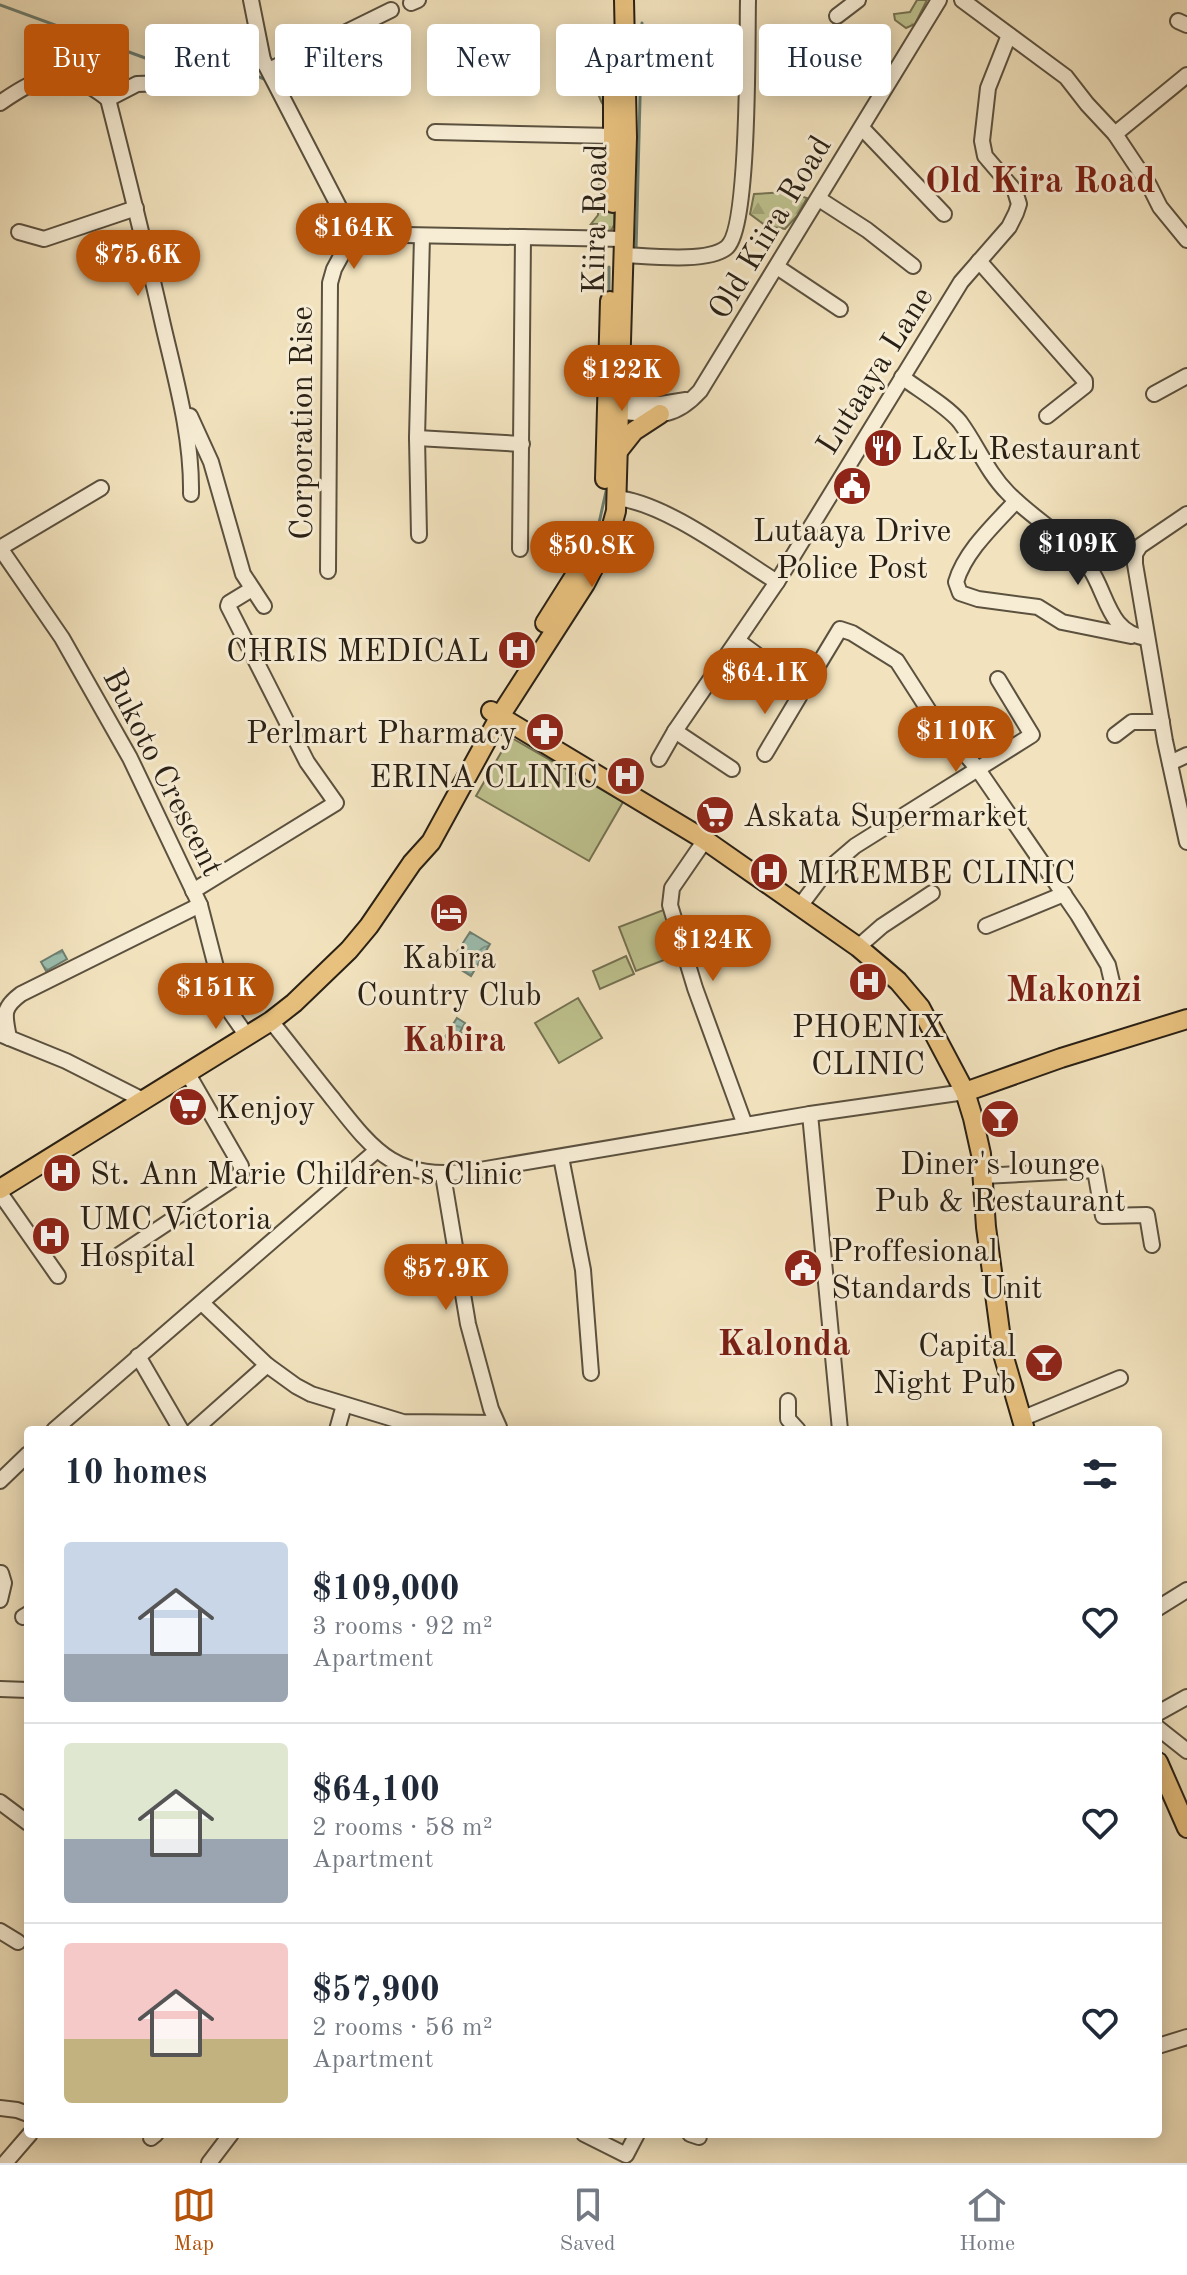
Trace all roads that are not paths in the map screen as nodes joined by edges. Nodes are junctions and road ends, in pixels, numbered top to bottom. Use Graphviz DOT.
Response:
graph roads {
  1 [pos="251,0"];
  2 [pos="611,0"];
  3 [pos="624,0"];
  4 [pos="748,0"];
  5 [pos="858,0"];
  6 [pos="939,0"];
  7 [pos="962,0"];
  8 [pos="391,10"];
  9 [pos="837,16"];
  10 [pos="1009,35"];
  11 [pos="266,65"];
  12 [pos="1187,75"];
  13 [pos="108,99"];
  14 [pos="0,103"];
  15 [pos="862,128"];
  16 [pos="435,132"];
  17 [pos="1115,134"];
  18 [pos="613,136"];
  19 [pos="819,199"];
  20 [pos="136,208"];
  21 [pos="944,214"];
  22 [pos="1181,222"];
  23 [pos="19,232"];
  24 [pos="353,234"];
  25 [pos="422,236"];
  26 [pos="523,237"];
  27 [pos="1187,240"];
  28 [pos="620,244"];
  29 [pos="979,261"];
  30 [pos="913,266"];
  31 [pos="777,267"];
  32 [pos="840,309"];
  33 [pos="1187,376"];
  34 [pos="902,377"];
  35 [pos="179,394"];
  36 [pos="1154,394"];
  37 [pos="694,398"];
  38 [pos="613,406"];
  39 [pos="660,414"];
  40 [pos="1047,416"];
  41 [pos="417,438"];
  42 [pos="522,444"];
  43 [pos="619,450"];
  44 [pos="101,488"];
  45 [pos="191,494"];
  46 [pos="616,498"];
  47 [pos="1016,501"];
  48 [pos="1184,521"];
  49 [pos="419,535"];
  50 [pos="0,548"];
  51 [pos="520,549"];
  52 [pos="328,571"];
  53 [pos="777,582"];
  54 [pos="252,589"];
  55 [pos="264,606"];
  56 [pos="1131,636"];
  57 [pos="1147,638"];
  58 [pos="738,641"];
  59 [pos="998,679"];
  60 [pos="802,685"];
  61 [pos="496,714"];
  62 [pos="1162,722"];
  63 [pos="675,731"];
  64 [pos="1115,735"];
  65 [pos="765,754"];
  66 [pos="1187,755"];
  67 [pos="659,759"];
  68 [pos="1170,763"];
  69 [pos="977,768"];
  70 [pos="732,769"];
  71 [pos="705,840"];
  72 [pos="1187,842"];
  73 [pos="932,893"];
  74 [pos="1064,894"];
  75 [pos="196,898"];
  76 [pos="800,906"];
  77 [pos="986,926"];
  78 [pos="858,947"];
  79 [pos="1115,995"];
  80 [pos="1187,1019"];
  81 [pos="259,1028"];
  82 [pos="4,1036"];
  83 [pos="191,1072"];
  84 [pos="965,1092"];
  85 [pos="143,1100"];
  86 [pos="810,1114"];
  87 [pos="745,1125"];
  88 [pos="376,1151"];
  89 [pos="561,1157"];
  90 [pos="443,1175"];
  91 [pos="983,1176"];
  92 [pos="0,1191"];
  93 [pos="1152,1245"];
  94 [pos="119,1255"];
  95 [pos="58,1276"];
  96 [pos="202,1303"];
  97 [pos="138,1356"];
  98 [pos="267,1365"];
  99 [pos="591,1373"];
  100 [pos="1120,1378"];
  101 [pos="788,1401"];
  102 [pos="344,1405"];
  103 [pos="1023,1425"];
  104 [pos="59,1426"];
  105 [pos="179,1426"];
  106 [pos="198,1426"];
  107 [pos="338,1426"];
  108 [pos="499,1426"];
  109 [pos="794,1426"];
  110 [pos="840,1426"];
  111 [pos="24,1458"];
  112 [pos="0,1481"];
  113 [pos="1,1573"];
  114 [pos="1187,1590"];
  115 [pos="0,1600"];
  116 [pos="1162,1606"];
  117 [pos="0,1689"];
  118 [pos="24,1690"];
  119 [pos="1187,1697"];
  120 [pos="1162,1711"];
  121 [pos="1162,1731"];
  122 [pos="1187,1751"];
  123 [pos="1162,1771"];
  124 [pos="0,1802"];
  125 [pos="24,1815"];
  126 [pos="1187,1828"];
  127 [pos="0,1931"];
  128 [pos="18,1942"];
  129 [pos="1187,2037"];
  130 [pos="1162,2045"];
  131 [pos="0,2108"];
  132 [pos="24,2113"];
  133 [pos="27,2138"];
  134 [pos="228,2138"];
  135 [pos="592,2138"];
  136 [pos="635,2138"];
  137 [pos="5,2163"];
  138 [pos="209,2163"];
  1 -- 11 [label="street"];
  2 -- 18 [label="main road, Kiira Road"];
  3 -- 28 [label="main road, Kiira Road"];
  4 -- 28 [label="street"];
  5 -- 9 [label="street"];
  6 -- 15 [label="street, Old Kiira Road"];
  7 -- 10 [label="street"];
  8 -- 11 [label="street"];
  10 -- 17 [label="street"];
  10 -- 29 [label="street, Lutaaya Lane"];
  11 -- 13 [label="street"];
  11 -- 24 [label="street"];
  12 -- 17 [label="street"];
  13 -- 14 [label="street"];
  13 -- 20 [label="street"];
  15 -- 19 [label="street, Old Kiira Road"];
  15 -- 21 [label="street"];
  16 -- 18 [label="street"];
  17 -- 22 [label="street"];
  18 -- 28 [label="main road, Kiira Road"];
  19 -- 30 [label="street"];
  19 -- 31 [label="street, Old Kiira Road"];
  20 -- 23 [label="street"];
  20 -- 35 [label="street"];
  22 -- 27 [label="street"];
  24 -- 25 [label="street"];
  24 -- 52 [label="street, Corporation Rise"];
  25 -- 26 [label="street"];
  25 -- 41 [label="street"];
  26 -- 28 [label="street"];
  26 -- 42 [label="street"];
  28 -- 38 [label="main road, Kiira Road"];
  29 -- 34 [label="street, Lutaaya Lane"];
  29 -- 40 [label="street"];
  31 -- 32 [label="street"];
  31 -- 37 [label="street, Old Kiira Road"];
  33 -- 36 [label="street"];
  34 -- 47 [label="street"];
  34 -- 53 [label="street, Lutaaya Lane"];
  35 -- 45 [label="street"];
  35 -- 54 [label="street"];
  37 -- 38 [label="street"];
  37 -- 39 [label="street, Old Kiira Road"];
  38 -- 39 [label="street, Old Kiira Road"];
  38 -- 43 [label="main road, Kiira Road"];
  38 -- 61 [label="main road, Kiira Road"];
  39 -- 43 [label="main road"];
  41 -- 42 [label="street"];
  41 -- 49 [label="street"];
  42 -- 51 [label="street"];
  43 -- 46 [label="main road, Kiira Road"];
  44 -- 50 [label="street"];
  46 -- 53 [label="street"];
  46 -- 61 [label="main road, Kiira Road"];
  47 -- 56 [label="street"];
  47 -- 56 [label="street"];
  48 -- 57 [label="street"];
  50 -- 75 [label="street, Bukoto Crescent"];
  53 -- 58 [label="street, Lutaaya Lane"];
  54 -- 55 [label="street"];
  54 -- 75 [label="street"];
  56 -- 57 [label="street"];
  57 -- 62 [label="street"];
  58 -- 60 [label="street"];
  58 -- 63 [label="street, Lutaaya Lane"];
  59 -- 69 [label="street"];
  60 -- 65 [label="street"];
  60 -- 69 [label="street"];
  61 -- 71 [label="main road"];
  61 -- 81 [label="main road, Kiira Road"];
  62 -- 64 [label="street"];
  62 -- 68 [label="street"];
  63 -- 67 [label="street, Lutaaya Lane"];
  63 -- 70 [label="street"];
  66 -- 68 [label="street"];
  68 -- 72 [label="street"];
  69 -- 74 [label="street"];
  69 -- 76 [label="street"];
  71 -- 76 [label="main road"];
  71 -- 87 [label="street"];
  73 -- 78 [label="street"];
  74 -- 77 [label="street"];
  74 -- 79 [label="street"];
  75 -- 81 [label="street, Bukoto Crescent"];
  75 -- 82 [label="street"];
  76 -- 78 [label="main road"];
  78 -- 84 [label="main road"];
  80 -- 84 [label="main road"];
  81 -- 83 [label="main road, Kiira Road"];
  81 -- 88 [label="street, Bukoto Crescent"];
  82 -- 85 [label="street"];
  83 -- 85 [label="main road"];
  83 -- 94 [label="street"];
  84 -- 86 [label="street"];
  84 -- 91 [label="main road"];
  85 -- 92 [label="main road"];
  86 -- 87 [label="street"];
  86 -- 110 [label="street"];
  87 -- 89 [label="street"];
  88 -- 90 [label="street"];
  88 -- 96 [label="street"];
  89 -- 90 [label="street"];
  89 -- 99 [label="street"];
  90 -- 108 [label="street"];
  91 -- 93 [label="street"];
  91 -- 103 [label="main road"];
  92 -- 95 [label="street"];
  96 -- 97 [label="street"];
  96 -- 98 [label="street"];
  97 -- 104 [label="street"];
  97 -- 105 [label="street"];
  98 -- 102 [label="street"];
  98 -- 106 [label="street"];
  100 -- 103 [label="street"];
  101 -- 109 [label="street"];
  102 -- 107 [label="street"];
  102 -- 108 [label="street"];
  111 -- 112 [label="street"];
  113 -- 115 [label="street"];
  114 -- 116 [label="street"];
  117 -- 118 [label="street"];
  119 -- 120 [label="street"];
  121 -- 122 [label="street"];
  123 -- 126 [label="main road"];
  124 -- 125 [label="street"];
  127 -- 128 [label="street"];
  129 -- 130 [label="street"];
  131 -- 132 [label="street"];
  133 -- 137 [label="street"];
  134 -- 138 [label="street"];
  135 -- 136 [label="street"];
}
